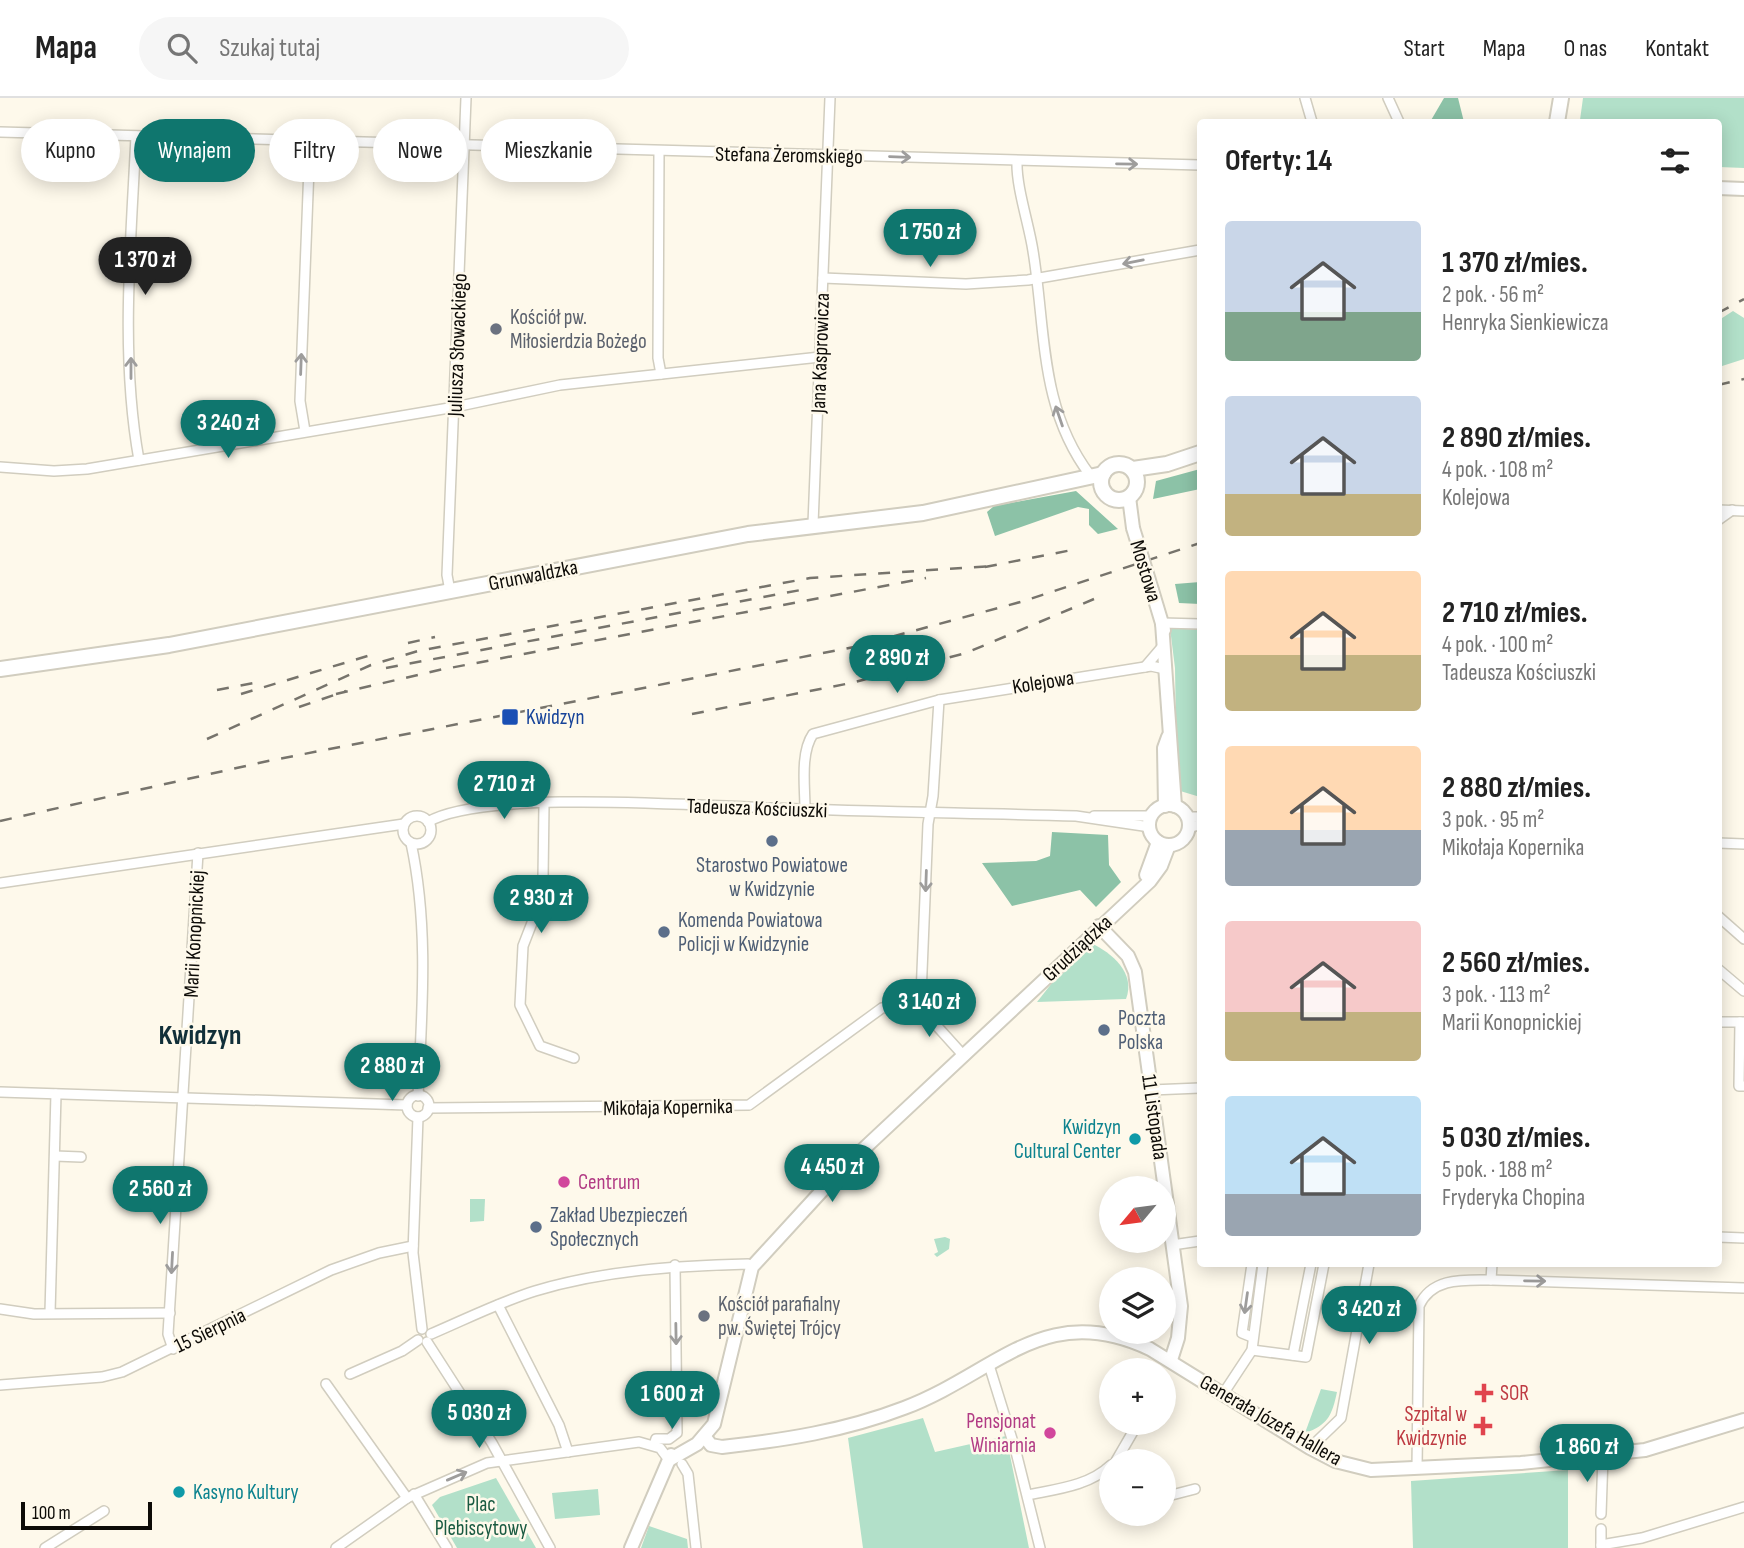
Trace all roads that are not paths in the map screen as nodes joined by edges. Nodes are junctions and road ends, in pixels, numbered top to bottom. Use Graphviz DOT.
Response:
graph roads {
  1 [pos="466,98"];
  2 [pos="830,98"];
  3 [pos="1306,98"];
  4 [pos="1388,98"];
  5 [pos="1561,98"];
  6 [pos="465,119"];
  7 [pos="1311,119"];
  8 [pos="1398,119"];
  9 [pos="1558,119"];
  10 [pos="0,132"];
  11 [pos="134,136"];
  12 [pos="467,145"];
  13 [pos="659,152"];
  14 [pos="830,155"];
  15 [pos="1017,161"];
  16 [pos="1197,166"];
  17 [pos="134,179"];
  18 [pos="308,182"];
  19 [pos="463,182"];
  20 [pos="1722,188"];
  21 [pos="1744,189"];
  22 [pos="1197,251"];
  23 [pos="823,278"];
  24 [pos="1038,279"];
  25 [pos="820,357"];
  26 [pos="661,374"];
  27 [pos="455,407"];
  28 [pos="304,431"];
  29 [pos="1197,454"];
  30 [pos="139,460"];
  31 [pos="0,467"];
  32 [pos="1135,475"];
  33 [pos="1098,479"];
  34 [pos="1124,498"];
  35 [pos="1722,510"];
  36 [pos="1734,510"];
  37 [pos="1744,511"];
  38 [pos="1722,518"];
  39 [pos="813,524"];
  40 [pos="450,591"];
  41 [pos="1162,623"];
  42 [pos="1197,624"];
  43 [pos="1163,646"];
  44 [pos="1145,667"];
  45 [pos="0,669"];
  46 [pos="1166,669"];
  47 [pos="939,700"];
  48 [pos="544,804"];
  49 [pos="1170,806"];
  50 [pos="805,809"];
  51 [pos="930,813"];
  52 [pos="428,822"];
  53 [pos="1150,822"];
  54 [pos="1195,822"];
  55 [pos="404,824"];
  56 [pos="375,828"];
  57 [pos="404,835"];
  58 [pos="411,843"];
  59 [pos="423,843"];
  60 [pos="1164,843"];
  61 [pos="1722,843"];
  62 [pos="1744,844"];
  63 [pos="198,853"];
  64 [pos="418,876"];
  65 [pos="0,883"];
  66 [pos="1722,920"];
  67 [pos="1100,926"];
  68 [pos="1744,939"];
  69 [pos="1722,972"];
  70 [pos="1744,991"];
  71 [pos="917,1004"];
  72 [pos="1722,1022"];
  73 [pos="1742,1022"];
  74 [pos="963,1055"];
  75 [pos="574,1058"];
  76 [pos="1742,1086"];
  77 [pos="1197,1088"];
  78 [pos="1151,1090"];
  79 [pos="0,1093"];
  80 [pos="56,1094"];
  81 [pos="418,1096"];
  82 [pos="182,1097"];
  83 [pos="407,1105"];
  84 [pos="428,1108"];
  85 [pos="418,1117"];
  86 [pos="55,1156"];
  87 [pos="80,1157"];
  88 [pos="1163,1176"];
  89 [pos="1722,1237"];
  90 [pos="1744,1238"];
  91 [pos="1197,1241"];
  92 [pos="1176,1244"];
  93 [pos="413,1246"];
  94 [pos="1173,1253"];
  95 [pos="675,1265"];
  96 [pos="752,1267"];
  97 [pos="1252,1267"];
  98 [pos="1263,1267"];
  99 [pos="1310,1267"];
  100 [pos="1323,1267"];
  101 [pos="1369,1267"];
  102 [pos="1492,1267"];
  103 [pos="1491,1280"];
  104 [pos="1744,1288"];
  105 [pos="498,1305"];
  106 [pos="0,1309"];
  107 [pos="170,1313"];
  108 [pos="50,1314"];
  109 [pos="1252,1337"];
  110 [pos="425,1339"];
  111 [pos="173,1349"];
  112 [pos="1252,1350"];
  113 [pos="1293,1355"];
  114 [pos="1167,1358"];
  115 [pos="1172,1358"];
  116 [pos="1176,1363"];
  117 [pos="989,1365"];
  118 [pos="350,1374"];
  119 [pos="326,1384"];
  120 [pos="0,1385"];
  121 [pos="1223,1394"];
  122 [pos="1744,1420"];
  123 [pos="704,1437"];
  124 [pos="654,1445"];
  125 [pos="1310,1448"];
  126 [pos="568,1452"];
  127 [pos="1603,1457"];
  128 [pos="502,1461"];
  129 [pos="675,1462"];
  130 [pos="1417,1468"];
  131 [pos="1099,1473"];
  132 [pos="1195,1489"];
  133 [pos="1176,1494"];
  134 [pos="1028,1495"];
  135 [pos="411,1496"];
  136 [pos="1744,1507"];
  137 [pos="104,1511"];
  138 [pos="1601,1514"];
  139 [pos="1601,1529"];
  140 [pos="1601,1546"];
  141 [pos="45,1548"];
  142 [pos="336,1548"];
  143 [pos="447,1548"];
  144 [pos="550,1548"];
  145 [pos="631,1548"];
  146 [pos="696,1548"];
  147 [pos="1040,1548"];
  1 -- 6 [label="street, Juliusza Słowackiego"];
  2 -- 14 [label="street, Jana Kasprowicza"];
  3 -- 7 [label="street"];
  4 -- 8 [label="street"];
  5 -- 9 [label="main road"];
  10 -- 11 [label="street, Stefana Żeromskiego"];
  12 -- 13 [label="street, Stefana Żeromskiego"];
  13 -- 14 [label="street, Stefana Żeromskiego"];
  13 -- 26 [label="street"];
  14 -- 15 [label="street, Stefana Żeromskiego, one-way"];
  14 -- 23 [label="street, Jana Kasprowicza"];
  15 -- 16 [label="street, Stefana Żeromskiego, one-way"];
  15 -- 24 [label="street"];
  30 -- 17 [label="street, one-way"];
  28 -- 18 [label="street, one-way"];
  19 -- 27 [label="street, Juliusza Słowackiego"];
  20 -- 21 [label="street"];
  22 -- 24 [label="street, one-way"];
  23 -- 24 [label="street"];
  23 -- 25 [label="street, Jana Kasprowicza"];
  33 -- 24 [label="street, one-way"];
  25 -- 26 [label="street"];
  25 -- 39 [label="street, Jana Kasprowicza"];
  26 -- 27 [label="street"];
  27 -- 28 [label="street"];
  27 -- 40 [label="street, Juliusza Słowackiego"];
  28 -- 30 [label="street"];
  29 -- 32 [label="main road"];
  30 -- 31 [label="street"];
  32 -- 33 [label="main road"];
  32 -- 34 [label="main road"];
  33 -- 34 [label="main road"];
  33 -- 39 [label="main road, Grunwaldzka"];
  34 -- 41 [label="street, Mostowa, bridge"];
  35 -- 36 [label="street"];
  36 -- 37 [label="street"];
  36 -- 38 [label="street"];
  39 -- 40 [label="main road, Grunwaldzka"];
  40 -- 45 [label="main road, Grunwaldzka"];
  41 -- 42 [label="street"];
  41 -- 43 [label="street, Mostowa"];
  41 -- 46 [label="street, Mostowa"];
  43 -- 44 [label="street"];
  43 -- 46 [label="street, Mostowa"];
  44 -- 46 [label="street, Kolejowa"];
  44 -- 47 [label="street, Kolejowa"];
  46 -- 49 [label="street, Mostowa"];
  47 -- 50 [label="street, Kolejowa"];
  47 -- 51 [label="street"];
  48 -- 50 [label="street, Tadeusza Kościuszki"];
  48 -- 52 [label="street, Tadeusza Kościuszki"];
  48 -- 75 [label="street"];
  49 -- 53 [label="street"];
  49 -- 54 [label="street"];
  50 -- 51 [label="street, Tadeusza Kościuszki"];
  51 -- 53 [label="street, Tadeusza Kościuszki"];
  51 -- 71 [label="street, one-way"];
  52 -- 55 [label="street"];
  52 -- 59 [label="street"];
  53 -- 60 [label="street"];
  54 -- 60 [label="street"];
  55 -- 56 [label="street"];
  55 -- 57 [label="street"];
  56 -- 57 [label="street"];
  56 -- 63 [label="street"];
  57 -- 58 [label="street"];
  58 -- 59 [label="street"];
  58 -- 64 [label="street"];
  59 -- 64 [label="street"];
  60 -- 67 [label="street, Grudziądzka"];
  61 -- 62 [label="street"];
  63 -- 65 [label="street"];
  63 -- 82 [label="street, Marii Konopnickiej"];
  64 -- 81 [label="street"];
  66 -- 68 [label="street"];
  67 -- 74 [label="street, Grudziądzka"];
  67 -- 78 [label="street, 11 Listopada"];
  69 -- 70 [label="street"];
  71 -- 74 [label="street"];
  71 -- 84 [label="street, Mikołaja Kopernika"];
  72 -- 73 [label="street"];
  73 -- 76 [label="street"];
  74 -- 96 [label="street, Grudziądzka"];
  77 -- 78 [label="street"];
  78 -- 88 [label="street, 11 Listopada"];
  79 -- 80 [label="street"];
  80 -- 82 [label="street"];
  80 -- 86 [label="street"];
  81 -- 83 [label="street"];
  81 -- 84 [label="street"];
  82 -- 83 [label="street"];
  82 -- 107 [label="street, Marii Konopnickiej, one-way"];
  83 -- 85 [label="street"];
  84 -- 85 [label="street"];
  85 -- 93 [label="street"];
  86 -- 87 [label="street"];
  86 -- 108 [label="street"];
  89 -- 90 [label="street"];
  91 -- 92 [label="street"];
  93 -- 110 [label="street"];
  93 -- 111 [label="street, 15 Sierpnia"];
  94 -- 115 [label="street, 11 Listopada"];
  95 -- 96 [label="street"];
  95 -- 105 [label="street"];
  95 -- 124 [label="street, one-way"];
  96 -- 123 [label="street, Grudziądzka"];
  97 -- 109 [label="street, one-way"];
  98 -- 109 [label="street"];
  99 -- 113 [label="street"];
  100 -- 113 [label="street"];
  101 -- 125 [label="street"];
  102 -- 103 [label="street"];
  103 -- 104 [label="street, one-way"];
  103 -- 130 [label="street"];
  105 -- 110 [label="street"];
  105 -- 126 [label="street"];
  106 -- 108 [label="street"];
  107 -- 108 [label="street"];
  107 -- 111 [label="street, Marii Konopnickiej"];
  109 -- 112 [label="street"];
  110 -- 118 [label="street"];
  110 -- 128 [label="street"];
  111 -- 120 [label="street, 15 Sierpnia"];
  112 -- 113 [label="street"];
  112 -- 121 [label="street"];
  114 -- 117 [label="street, Generała Józefa Hallera"];
  116 -- 121 [label="street, Generała Józefa Hallera"];
  117 -- 123 [label="street, Generała Józefa Hallera"];
  117 -- 134 [label="street"];
  119 -- 135 [label="street"];
  121 -- 125 [label="street, Generała Józefa Hallera"];
  122 -- 127 [label="street, Generała Józefa Hallera"];
  123 -- 129 [label="street"];
  124 -- 126 [label="street"];
  124 -- 129 [label="street"];
  125 -- 130 [label="street, Generała Józefa Hallera"];
  126 -- 128 [label="street"];
  127 -- 130 [label="street, Generała Józefa Hallera"];
  127 -- 138 [label="street"];
  135 -- 128 [label="street, one-way"];
  128 -- 144 [label="street"];
  129 -- 145 [label="street"];
  129 -- 146 [label="street"];
  131 -- 134 [label="street"];
  132 -- 133 [label="street"];
  134 -- 147 [label="street"];
  135 -- 142 [label="street"];
  135 -- 143 [label="street"];
  136 -- 140 [label="street"];
  137 -- 141 [label="street"];
  139 -- 140 [label="street"];
}
